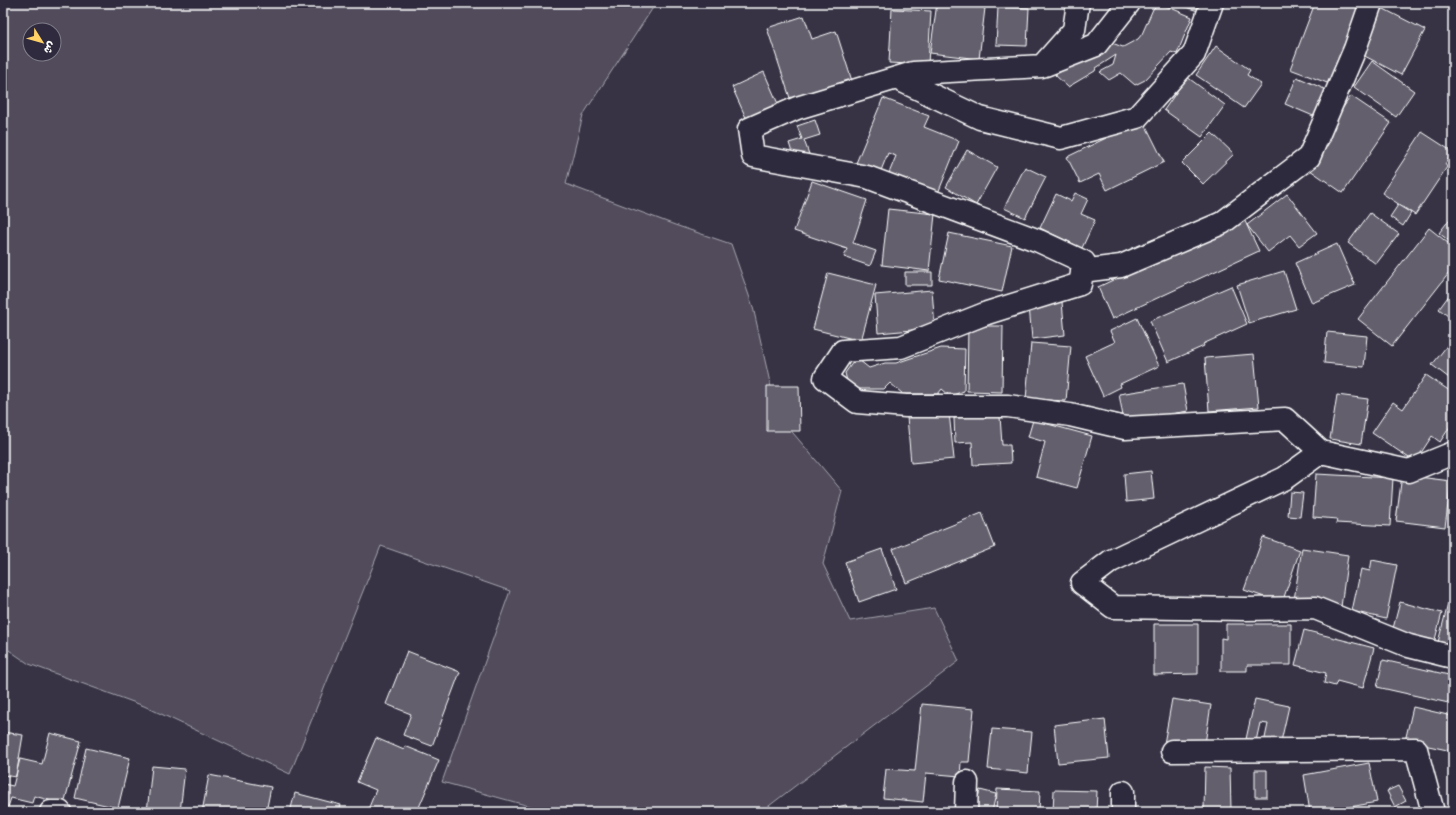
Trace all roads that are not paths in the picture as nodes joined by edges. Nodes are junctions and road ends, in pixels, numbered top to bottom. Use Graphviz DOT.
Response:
graph roads {
  1 [pos="1078,3"];
  2 [pos="1129,3"];
  3 [pos="1212,3"];
  4 [pos="1371,3"];
  5 [pos="1042,66"];
  6 [pos="896,78"];
  7 [pos="1082,271"];
  8 [pos="1321,452"];
  9 [pos="1453,453"];
  10 [pos="1453,657"];
  11 [pos="1172,751"];
  12 [pos="967,782"];
  13 [pos="51,812"];
  14 [pos="60,812"];
  15 [pos="966,812"];
  16 [pos="1433,812"];
  1 -- 5 [label="street"];
  2 -- 5 [label="street"];
  3 -- 6 [label="street"];
  4 -- 7 [label="street"];
  5 -- 6 [label="street"];
  6 -- 7 [label="street"];
  7 -- 8 [label="street"];
  8 -- 9 [label="street"];
  8 -- 10 [label="street"];
  11 -- 16 [label="street"];
  12 -- 15 [label="street"];
  13 -- 14 [label="street"];
}
